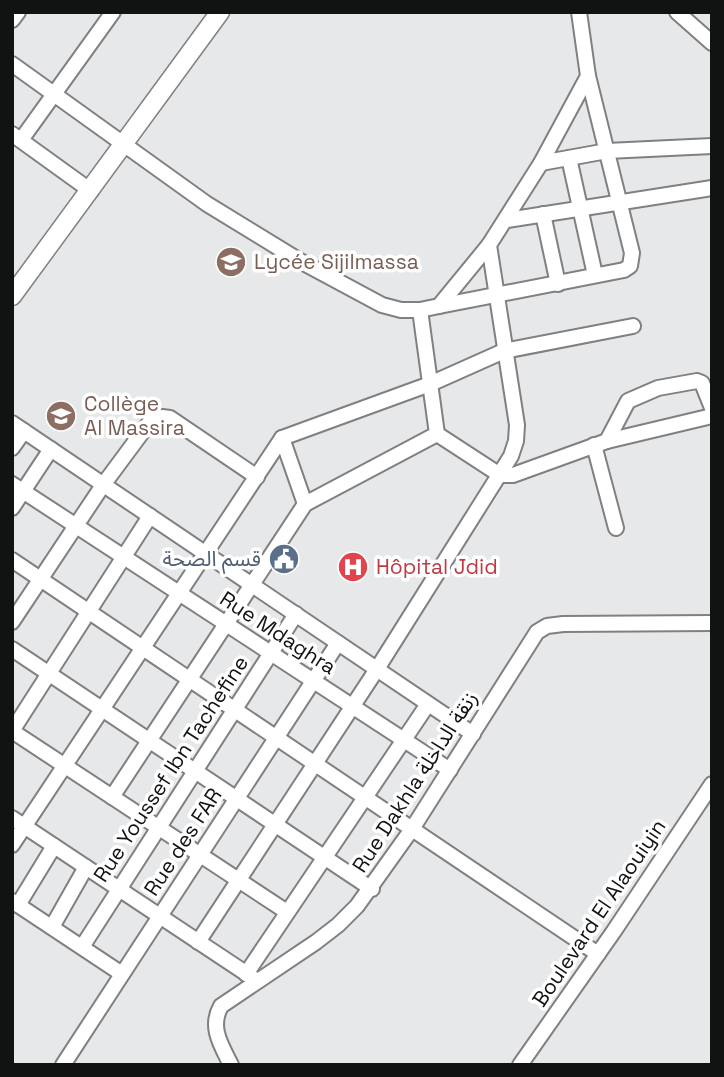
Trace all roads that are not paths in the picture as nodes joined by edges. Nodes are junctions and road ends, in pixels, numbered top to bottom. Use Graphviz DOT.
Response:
graph roads {
  1 [pos="18,12"];
  2 [pos="113,12"];
  3 [pos="220,12"];
  4 [pos="579,12"];
  5 [pos="677,12"];
  6 [pos="12,20"];
  7 [pos="712,43"];
  8 [pos="12,64"];
  9 [pos="587,76"];
  10 [pos="55,95"];
  11 [pos="17,137"];
  12 [pos="124,145"];
  13 [pos="712,146"];
  14 [pos="607,151"];
  15 [pos="569,158"];
  16 [pos="541,163"];
  17 [pos="712,188"];
  18 [pos="90,191"];
  19 [pos="620,202"];
  20 [pos="581,208"];
  21 [pos="543,214"];
  22 [pos="507,220"];
  23 [pos="489,245"];
  24 [pos="595,275"];
  25 [pos="558,284"];
  26 [pos="495,295"];
  27 [pos="12,296"];
  28 [pos="439,306"];
  29 [pos="419,310"];
  30 [pos="633,326"];
  31 [pos="504,351"];
  32 [pos="430,384"];
  33 [pos="712,408"];
  34 [pos="712,416"];
  35 [pos="18,427"];
  36 [pos="438,434"];
  37 [pos="282,438"];
  38 [pos="600,443"];
  39 [pos="12,448"];
  40 [pos="51,449"];
  41 [pos="500,475"];
  42 [pos="257,477"];
  43 [pos="103,485"];
  44 [pos="18,488"];
  45 [pos="306,503"];
  46 [pos="12,509"];
  47 [pos="150,516"];
  48 [pos="76,526"];
  49 [pos="616,528"];
  50 [pos="206,554"];
  51 [pos="124,557"];
  52 [pos="12,560"];
  53 [pos="41,579"];
  54 [pos="251,584"];
  55 [pos="179,593"];
  56 [pos="89,611"];
  57 [pos="296,614"];
  58 [pos="12,622"];
  59 [pos="712,623"];
  60 [pos="226,624"];
  61 [pos="338,643"];
  62 [pos="143,648"];
  63 [pos="12,649"];
  64 [pos="271,653"];
  65 [pos="377,669"];
  66 [pos="49,673"];
  67 [pos="189,679"];
  68 [pos="313,681"];
  69 [pos="428,704"];
  70 [pos="352,706"];
  71 [pos="103,709"];
  72 [pos="235,710"];
  73 [pos="12,731"];
  74 [pos="473,734"];
  75 [pos="276,738"];
  76 [pos="149,740"];
  77 [pos="404,740"];
  78 [pos="315,764"];
  79 [pos="65,766"];
  80 [pos="450,770"];
  81 [pos="195,771"];
  82 [pos="712,784"];
  83 [pos="112,797"];
  84 [pos="365,797"];
  85 [pos="237,799"];
  86 [pos="19,822"];
  87 [pos="275,824"];
  88 [pos="158,828"];
  89 [pos="412,829"];
  90 [pos="12,845"];
  91 [pos="54,846"];
  92 [pos="200,855"];
  93 [pos="324,857"];
  94 [pos="86,867"];
  95 [pos="238,880"];
  96 [pos="119,889"];
  97 [pos="372,889"];
  98 [pos="15,903"];
  99 [pos="287,912"];
  100 [pos="160,916"];
  101 [pos="52,927"];
  102 [pos="198,942"];
  103 [pos="82,947"];
  104 [pos="598,954"];
  105 [pos="122,974"];
  106 [pos="251,977"];
  107 [pos="63,1065"];
  108 [pos="231,1065"];
  109 [pos="520,1065"];
  1 -- 6 [label="street"];
  2 -- 10 [label="street"];
  3 -- 12 [label="main road"];
  4 -- 9 [label="street"];
  5 -- 7 [label="street"];
  8 -- 10 [label="street"];
  9 -- 14 [label="street"];
  9 -- 16 [label="street"];
  10 -- 11 [label="street"];
  10 -- 12 [label="street"];
  11 -- 18 [label="street"];
  12 -- 18 [label="main road"];
  12 -- 29 [label="street"];
  13 -- 14 [label="street"];
  14 -- 15 [label="street"];
  14 -- 19 [label="street"];
  15 -- 16 [label="street"];
  15 -- 20 [label="street"];
  16 -- 22 [label="street"];
  17 -- 19 [label="street"];
  18 -- 27 [label="main road"];
  19 -- 20 [label="street"];
  19 -- 24 [label="street"];
  20 -- 21 [label="street"];
  20 -- 24 [label="street"];
  21 -- 22 [label="street"];
  21 -- 25 [label="street"];
  22 -- 23 [label="street"];
  23 -- 26 [label="street"];
  23 -- 28 [label="street"];
  24 -- 25 [label="street"];
  25 -- 26 [label="street"];
  26 -- 28 [label="street"];
  26 -- 31 [label="street"];
  28 -- 29 [label="street"];
  29 -- 32 [label="street"];
  30 -- 31 [label="street"];
  31 -- 32 [label="street"];
  31 -- 41 [label="street"];
  32 -- 36 [label="street"];
  32 -- 37 [label="street"];
  33 -- 38 [label="street"];
  34 -- 38 [label="street"];
  35 -- 39 [label="street"];
  35 -- 40 [label="street"];
  36 -- 41 [label="street"];
  36 -- 45 [label="street"];
  37 -- 42 [label="street"];
  37 -- 45 [label="street"];
  38 -- 41 [label="street"];
  38 -- 49 [label="street"];
  40 -- 43 [label="street"];
  40 -- 44 [label="street"];
  41 -- 65 [label="street"];
  42 -- 43 [label="street"];
  42 -- 50 [label="street"];
  43 -- 47 [label="street"];
  43 -- 48 [label="street"];
  44 -- 46 [label="street"];
  44 -- 48 [label="street, Rue Mdaghra"];
  45 -- 54 [label="street"];
  47 -- 50 [label="street"];
  47 -- 51 [label="street"];
  48 -- 51 [label="street, Rue Mdaghra"];
  48 -- 53 [label="street"];
  50 -- 54 [label="street"];
  50 -- 55 [label="street"];
  51 -- 55 [label="street, Rue Mdaghra"];
  51 -- 56 [label="street"];
  52 -- 53 [label="street"];
  53 -- 56 [label="street"];
  53 -- 58 [label="street"];
  54 -- 57 [label="street"];
  54 -- 60 [label="street"];
  55 -- 60 [label="street, Rue Mdaghra"];
  55 -- 62 [label="street"];
  56 -- 62 [label="street"];
  56 -- 66 [label="street"];
  57 -- 61 [label="street"];
  57 -- 64 [label="street, Rue Youssef Ibn Tachefine"];
  59 -- 74 [label="street, Rue Dakhla زنقة الداخلة"];
  60 -- 64 [label="street, Rue Mdaghra"];
  60 -- 67 [label="street"];
  61 -- 65 [label="street"];
  61 -- 68 [label="street, Rue des FAR"];
  62 -- 67 [label="street"];
  62 -- 71 [label="street"];
  63 -- 66 [label="street"];
  64 -- 68 [label="street, Rue Mdaghra"];
  64 -- 72 [label="street, Rue Youssef Ibn Tachefine"];
  65 -- 69 [label="street"];
  65 -- 70 [label="street"];
  66 -- 71 [label="street"];
  66 -- 73 [label="street"];
  67 -- 72 [label="street"];
  67 -- 76 [label="street"];
  68 -- 70 [label="street, Rue Mdaghra"];
  68 -- 75 [label="street, Rue des FAR"];
  69 -- 74 [label="street"];
  69 -- 77 [label="street"];
  70 -- 77 [label="street, Rue Mdaghra"];
  70 -- 78 [label="street"];
  71 -- 76 [label="street"];
  71 -- 79 [label="street"];
  72 -- 75 [label="street"];
  72 -- 81 [label="street, Rue Youssef Ibn Tachefine"];
  73 -- 79 [label="street"];
  74 -- 80 [label="street, Rue Dakhla زنقة الداخلة"];
  75 -- 78 [label="street"];
  75 -- 85 [label="street, Rue des FAR"];
  76 -- 81 [label="street"];
  76 -- 83 [label="street"];
  77 -- 80 [label="street, Rue Mdaghra"];
  77 -- 84 [label="street"];
  78 -- 84 [label="street"];
  78 -- 87 [label="street"];
  79 -- 83 [label="street"];
  79 -- 86 [label="street"];
  80 -- 89 [label="street, Rue Dakhla زنقة الداخلة"];
  81 -- 85 [label="street"];
  81 -- 88 [label="street, Rue Youssef Ibn Tachefine"];
  82 -- 104 [label="street, Boulevard El Alaouiyin"];
  83 -- 88 [label="street"];
  84 -- 89 [label="street"];
  84 -- 93 [label="street"];
  85 -- 87 [label="street"];
  85 -- 92 [label="street, Rue des FAR"];
  86 -- 90 [label="street"];
  86 -- 91 [label="street"];
  87 -- 93 [label="street"];
  87 -- 95 [label="street"];
  88 -- 92 [label="street"];
  88 -- 96 [label="street, Rue Youssef Ibn Tachefine"];
  89 -- 97 [label="street, Rue Dakhla زنقة الداخلة"];
  89 -- 104 [label="street"];
  91 -- 94 [label="street"];
  91 -- 98 [label="street"];
  92 -- 95 [label="street"];
  92 -- 100 [label="street, Rue des FAR"];
  93 -- 97 [label="street"];
  93 -- 99 [label="street"];
  94 -- 96 [label="street"];
  94 -- 101 [label="street"];
  95 -- 99 [label="street"];
  95 -- 102 [label="street"];
  96 -- 100 [label="street"];
  96 -- 103 [label="street, Rue Youssef Ibn Tachefine"];
  97 -- 106 [label="street, Rue Dakhla زنقة الداخلة"];
  98 -- 101 [label="street"];
  99 -- 106 [label="street"];
  100 -- 102 [label="street"];
  100 -- 105 [label="street, Rue des FAR"];
  101 -- 103 [label="street"];
  102 -- 106 [label="street"];
  103 -- 105 [label="street"];
  104 -- 109 [label="street, Boulevard El Alaouiyin"];
  105 -- 107 [label="street, Rue des FAR"];
  106 -- 108 [label="street, Rue Dakhla زنقة الداخلة"];
}
